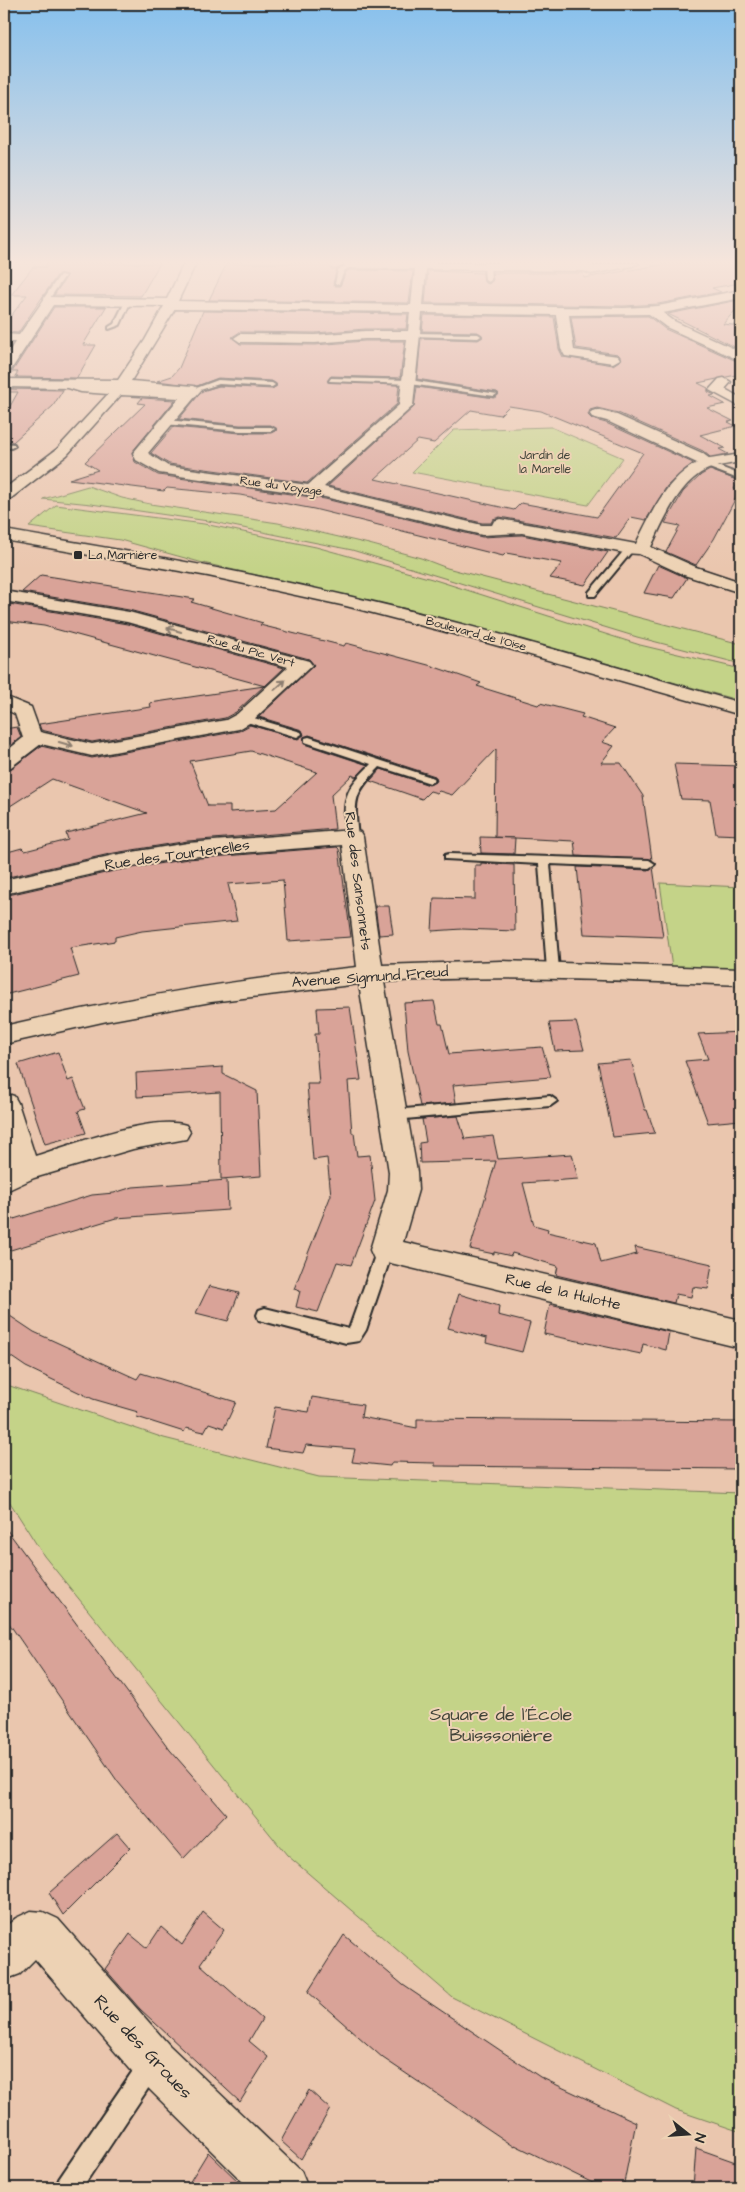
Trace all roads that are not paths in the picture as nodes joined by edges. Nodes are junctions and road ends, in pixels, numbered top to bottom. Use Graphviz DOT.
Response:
graph roads {
  1 [pos="135,365"];
  2 [pos="411,365"];
  3 [pos="331,380"];
  4 [pos="410,382"];
  5 [pos="724,382"];
  6 [pos="4,383"];
  7 [pos="272,385"];
  8 [pos="121,388"];
  9 [pos="192,392"];
  10 [pos="494,394"];
  11 [pos="741,403"];
  12 [pos="597,414"];
  13 [pos="167,422"];
  14 [pos="272,429"];
  15 [pos="741,458"];
  16 [pos="707,464"];
  17 [pos="741,478"];
  18 [pos="312,490"];
  19 [pos="4,496"];
  20 [pos="4,523"];
  21 [pos="4,535"];
  22 [pos="636,549"];
  23 [pos="208,571"];
  24 [pos="741,588"];
  25 [pos="592,594"];
  26 [pos="4,596"];
  27 [pos="4,702"];
  28 [pos="741,708"];
  29 [pos="244,718"];
  30 [pos="296,734"];
  31 [pos="37,737"];
  32 [pos="309,740"];
  33 [pos="4,763"];
  34 [pos="378,763"];
  35 [pos="430,780"];
  36 [pos="352,837"];
  37 [pos="449,856"];
  38 [pos="544,860"];
  39 [pos="649,864"];
  40 [pos="4,887"];
  41 [pos="553,970"];
  42 [pos="370,974"];
  43 [pos="741,977"];
  44 [pos="4,1036"];
  45 [pos="550,1101"];
  46 [pos="4,1103"];
  47 [pos="394,1115"];
  48 [pos="176,1132"];
  49 [pos="14,1175"];
  50 [pos="385,1250"];
  51 [pos="265,1315"];
  52 [pos="741,1334"];
  53 [pos="4,1958"];
  54 [pos="152,2061"];
  55 [pos="68,2188"];
  56 [pos="284,2188"];
  1 -- 8 [label="street"];
  2 -- 4 [label="street"];
  3 -- 4 [label="lane"];
  4 -- 10 [label="lane"];
  4 -- 18 [label="street"];
  5 -- 11 [label="street"];
  6 -- 8 [label="street"];
  7 -- 9 [label="lane"];
  8 -- 9 [label="street"];
  8 -- 19 [label="street"];
  9 -- 13 [label="street, Rue du Voyage"];
  12 -- 16 [label="street"];
  13 -- 14 [label="lane"];
  13 -- 18 [label="street, Rue du Voyage"];
  15 -- 16 [label="street"];
  16 -- 17 [label="lane"];
  16 -- 22 [label="street"];
  18 -- 22 [label="street, Rue du Voyage"];
  20 -- 23 [label="street, Boulevard de l'Oise"];
  21 -- 23 [label="street, Boulevard de l'Oise"];
  22 -- 24 [label="street, Rue du Voyage"];
  22 -- 25 [label="lane"];
  23 -- 28 [label="street, Boulevard de l'Oise"];
  29 -- 26 [label="street, Rue du Pic Vert, one-way"];
  27 -- 31 [label="street"];
  29 -- 30 [label="lane"];
  31 -- 29 [label="street, Rue du Pic Vert, one-way"];
  31 -- 33 [label="street"];
  32 -- 34 [label="lane"];
  34 -- 35 [label="lane"];
  34 -- 36 [label="lane, Rue des Sansonnets"];
  36 -- 40 [label="street, Rue des Tourterelles"];
  36 -- 42 [label="street, Rue des Sansonnets"];
  37 -- 38 [label="lane"];
  38 -- 39 [label="lane"];
  38 -- 41 [label="lane"];
  41 -- 42 [label="street, Avenue Sigmund Freud"];
  41 -- 43 [label="street, Avenue Sigmund Freud"];
  42 -- 44 [label="street, Avenue Sigmund Freud"];
  42 -- 47 [label="street"];
  45 -- 47 [label="lane"];
  46 -- 49 [label="street"];
  47 -- 50 [label="street"];
  48 -- 49 [label="street"];
  50 -- 51 [label="lane"];
  50 -- 52 [label="street, Rue de la Hulotte"];
  53 -- 54 [label="street, Rue des Groues"];
  54 -- 55 [label="lane"];
  54 -- 56 [label="street, Rue des Groues"];
}
